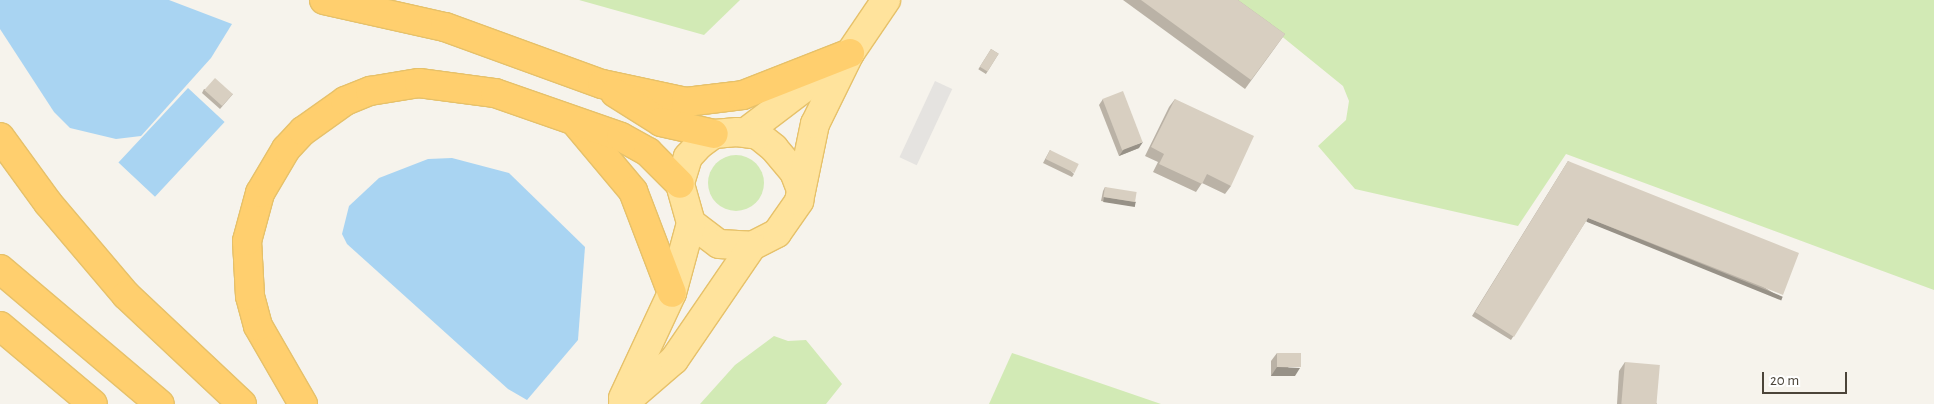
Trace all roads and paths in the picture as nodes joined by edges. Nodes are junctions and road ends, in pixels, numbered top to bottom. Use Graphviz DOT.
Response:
graph roads {
  1 [pos="324,0"];
  2 [pos="886,0"];
  3 [pos="850,53"];
  4 [pos="602,84"];
  5 [pos="575,122"];
  6 [pos="746,132"];
  7 [pos="714,134"];
  8 [pos="0,137"];
  9 [pos="680,184"];
  10 [pos="801,190"];
  11 [pos="691,223"];
  12 [pos="752,246"];
  13 [pos="0,269"];
  14 [pos="672,293"];
  15 [pos="0,326"];
  16 [pos="93,404"];
  17 [pos="160,404"];
  18 [pos="242,404"];
  19 [pos="302,404"];
  20 [pos="622,404"];
  1 -- 4 [label="highway"];
  2 -- 3 [label="main road"];
  3 -- 4 [label="highway"];
  3 -- 6 [label="main road"];
  3 -- 10 [label="main road"];
  4 -- 7 [label="highway"];
  5 -- 9 [label="highway"];
  5 -- 14 [label="highway"];
  5 -- 19 [label="highway"];
  6 -- 7 [label="main road"];
  6 -- 10 [label="main road"];
  7 -- 9 [label="main road"];
  8 -- 18 [label="highway"];
  9 -- 11 [label="main road"];
  10 -- 12 [label="main road"];
  11 -- 12 [label="main road"];
  11 -- 14 [label="main road"];
  12 -- 20 [label="main road"];
  13 -- 17 [label="highway"];
  14 -- 20 [label="main road"];
  15 -- 16 [label="highway"];
}
